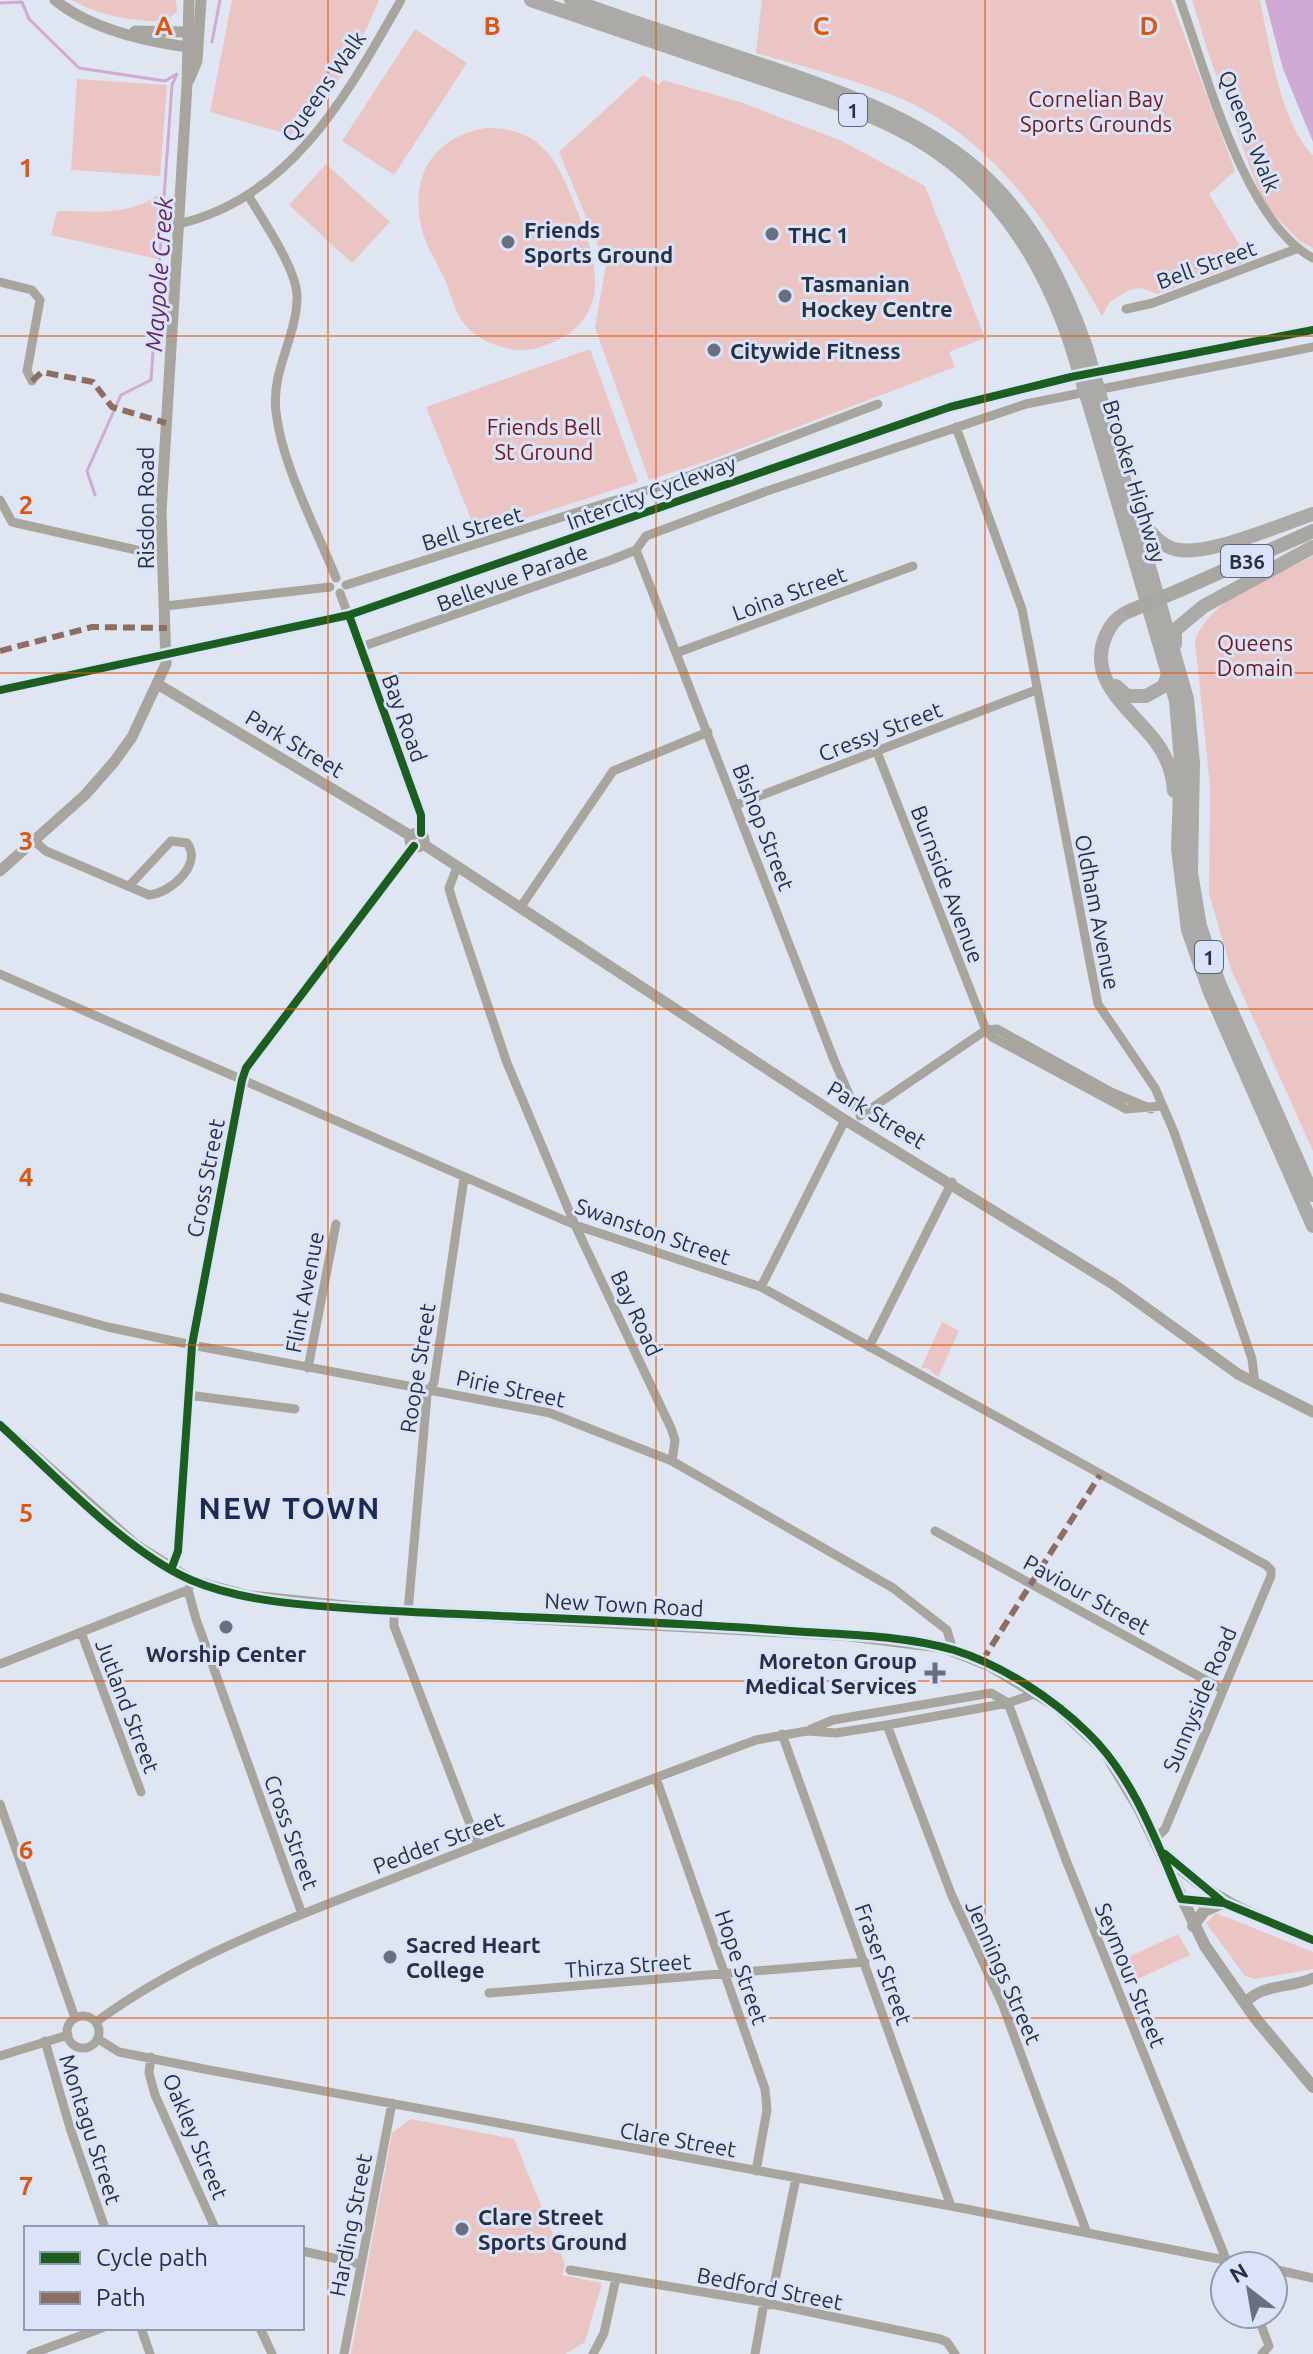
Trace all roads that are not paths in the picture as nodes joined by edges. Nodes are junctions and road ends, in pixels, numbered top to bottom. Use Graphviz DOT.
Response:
graph roads {
  1 [pos="55,0"];
  2 [pos="201,0"];
  3 [pos="401,0"];
  4 [pos="531,0"];
  5 [pos="571,0"];
  6 [pos="1180,0"];
  7 [pos="190,5"];
  8 [pos="127,32"];
  9 [pos="194,36"];
  10 [pos="187,47"];
  11 [pos="187,84"];
  12 [pos="248,195"];
  13 [pos="178,224"];
  14 [pos="1296,249"];
  15 [pos="1313,258"];
  16 [pos="0,282"];
  17 [pos="1126,309"];
  18 [pos="1313,347"];
  19 [pos="1079,349"];
  20 [pos="32,381"];
  21 [pos="878,404"];
  22 [pos="1099,415"];
  23 [pos="956,427"];
  24 [pos="1124,482"];
  25 [pos="0,500"];
  26 [pos="1313,514"];
  27 [pos="1313,531"];
  28 [pos="1313,547"];
  29 [pos="636,550"];
  30 [pos="163,556"];
  31 [pos="913,566"];
  32 [pos="333,583"];
  33 [pos="343,589"];
  34 [pos="166,606"];
  35 [pos="1132,610"];
  36 [pos="361,647"];
  37 [pos="676,653"];
  38 [pos="1176,653"];
  39 [pos="1169,671"];
  40 [pos="159,685"];
  41 [pos="1036,690"];
  42 [pos="708,732"];
  43 [pos="877,752"];
  44 [pos="736,805"];
  45 [pos="1178,830"];
  46 [pos="417,840"];
  47 [pos="34,841"];
  48 [pos="457,867"];
  49 [pos="0,871"];
  50 [pos="130,885"];
  51 [pos="520,908"];
  52 [pos="0,974"];
  53 [pos="986,1030"];
  54 [pos="242,1080"];
  55 [pos="1162,1106"];
  56 [pos="862,1114"];
  57 [pos="849,1122"];
  58 [pos="464,1178"];
  59 [pos="952,1182"];
  60 [pos="1313,1195"];
  61 [pos="336,1224"];
  62 [pos="575,1225"];
  63 [pos="1313,1226"];
  64 [pos="761,1287"];
  65 [pos="0,1297"];
  66 [pos="192,1345"];
  67 [pos="869,1347"];
  68 [pos="308,1368"];
  69 [pos="1255,1384"];
  70 [pos="429,1389"];
  71 [pos="188,1395"];
  72 [pos="295,1409"];
  73 [pos="1313,1412"];
  74 [pos="0,1425"];
  75 [pos="672,1461"];
  76 [pos="935,1531"];
  77 [pos="171,1570"];
  78 [pos="1271,1570"];
  79 [pos="190,1585"];
  80 [pos="394,1611"];
  81 [pos="408,1612"];
  82 [pos="81,1632"];
  83 [pos="953,1650"];
  84 [pos="0,1664"];
  85 [pos="1222,1689"];
  86 [pos="1037,1693"];
  87 [pos="1008,1703"];
  88 [pos="887,1725"];
  89 [pos="807,1731"];
  90 [pos="782,1734"];
  91 [pos="656,1778"];
  92 [pos="141,1792"];
  93 [pos="0,1804"];
  94 [pos="1157,1844"];
  95 [pos="478,1845"];
  96 [pos="1181,1899"];
  97 [pos="1224,1903"];
  98 [pos="302,1914"];
  99 [pos="1193,1926"];
  100 [pos="1313,1940"];
  101 [pos="865,1962"];
  102 [pos="727,1976"];
  103 [pos="1313,1978"];
  104 [pos="489,1993"];
  105 [pos="1245,2003"];
  106 [pos="75,2018"];
  107 [pos="96,2022"];
  108 [pos="68,2035"];
  109 [pos="98,2039"];
  110 [pos="45,2041"];
  111 [pos="0,2056"];
  112 [pos="151,2057"];
  113 [pos="1313,2087"];
  114 [pos="392,2103"];
  115 [pos="756,2171"];
  116 [pos="796,2178"];
  117 [pos="951,2206"];
  118 [pos="104,2226"];
  119 [pos="214,2226"];
  120 [pos="1087,2233"];
  121 [pos="1222,2250"];
  122 [pos="304,2251"];
  123 [pos="1209,2256"];
  124 [pos="360,2264"];
  125 [pos="570,2270"];
  126 [pos="1289,2273"];
  127 [pos="616,2278"];
  128 [pos="1313,2278"];
  129 [pos="767,2304"];
  130 [pos="97,2330"];
  131 [pos="142,2330"];
  132 [pos="261,2330"];
  133 [pos="1263,2330"];
  134 [pos="31,2354"];
  135 [pos="150,2354"];
  136 [pos="272,2354"];
  137 [pos="344,2354"];
  138 [pos="593,2354"];
  139 [pos="755,2354"];
  140 [pos="955,2354"];
  141 [pos="1262,2354"];
  1 -- 8 [label="street"];
  2 -- 9 [label="street, Risdon Road"];
  3 -- 12 [label="street, Queens Walk"];
  4 -- 19 [label="highway, Brooker Highway / 1"];
  5 -- 19 [label="highway, 1"];
  6 -- 14 [label="street, Queens Walk"];
  7 -- 9 [label="street, Risdon Road"];
  8 -- 9 [label="street"];
  8 -- 10 [label="street"];
  9 -- 10 [label="street, Risdon Road"];
  9 -- 11 [label="street, Risdon Road"];
  10 -- 11 [label="street, Risdon Road"];
  11 -- 13 [label="street, Risdon Road"];
  12 -- 13 [label="street, Queens Walk"];
  12 -- 32 [label="street"];
  13 -- 30 [label="street, Risdon Road"];
  14 -- 15 [label="street, Queens Walk"];
  14 -- 17 [label="street, Bell Street"];
  16 -- 20 [label="street"];
  18 -- 23 [label="street, Bellevue Parade"];
  19 -- 22 [label="highway, Brooker Highway / 1, bridge"];
  21 -- 33 [label="street, Bell Street"];
  22 -- 24 [label="highway, Brooker Highway / 1"];
  22 -- 39 [label="highway, Brooker Highway / 1"];
  23 -- 29 [label="street, Bellevue Parade"];
  23 -- 41 [label="street, Oldham Avenue"];
  24 -- 26 [label="highway"];
  24 -- 38 [label="highway, Brooker Highway / 1"];
  25 -- 30 [label="street"];
  27 -- 35 [label="main road, B36, bridge"];
  28 -- 38 [label="highway"];
  29 -- 36 [label="street, Bellevue Parade"];
  29 -- 37 [label="street, Bishop Street"];
  30 -- 34 [label="street, Risdon Road"];
  31 -- 37 [label="street, Loina Street"];
  32 -- 33 [label="street"];
  32 -- 34 [label="street"];
  33 -- 36 [label="street, Bay Road"];
  34 -- 40 [label="street, Risdon Road"];
  35 -- 39 [label="highway"];
  35 -- 45 [label="highway"];
  36 -- 46 [label="street, Bay Road"];
  37 -- 42 [label="street, Bishop Street"];
  38 -- 60 [label="highway, Brooker Highway / 1"];
  39 -- 45 [label="highway, Brooker Highway / 1"];
  40 -- 46 [label="street, Park Street"];
  40 -- 47 [label="street, Risdon Road"];
  41 -- 43 [label="street, Cressy Street"];
  41 -- 55 [label="street, Oldham Avenue"];
  42 -- 44 [label="street, Bishop Street"];
  42 -- 51 [label="street"];
  43 -- 44 [label="street, Cressy Street"];
  43 -- 53 [label="street, Burnside Avenue"];
  44 -- 56 [label="street, Bishop Street"];
  45 -- 63 [label="highway, Brooker Highway / 1"];
  46 -- 48 [label="street, Park Street"];
  46 -- 54 [label="street, Cross Street"];
  47 -- 49 [label="street, Risdon Road"];
  47 -- 50 [label="street"];
  48 -- 51 [label="street, Park Street"];
  48 -- 62 [label="street, Bay Road"];
  50 -- 50 [label="street"];
  51 -- 57 [label="street, Park Street"];
  52 -- 54 [label="street, Swanston Street"];
  53 -- 55 [label="street"];
  53 -- 56 [label="street"];
  54 -- 58 [label="street, Swanston Street"];
  54 -- 66 [label="street, Cross Street"];
  55 -- 69 [label="street, Oldham Avenue"];
  56 -- 57 [label="street"];
  57 -- 59 [label="street, Park Street"];
  57 -- 64 [label="street"];
  58 -- 62 [label="street, Swanston Street"];
  58 -- 70 [label="street, Roope Street"];
  59 -- 67 [label="street"];
  59 -- 69 [label="street, Park Street"];
  61 -- 68 [label="street, Flint Avenue"];
  62 -- 64 [label="street, Swanston Street"];
  62 -- 75 [label="street, Bay Road"];
  64 -- 67 [label="street, Swanston Street"];
  65 -- 66 [label="street, Pirie Street"];
  66 -- 68 [label="street, Pirie Street"];
  66 -- 71 [label="street, Cross Street"];
  67 -- 78 [label="street, Swanston Street"];
  68 -- 70 [label="street, Pirie Street"];
  69 -- 73 [label="street, Park Street"];
  70 -- 75 [label="street, Pirie Street"];
  70 -- 81 [label="street, Roope Street"];
  71 -- 72 [label="street"];
  71 -- 77 [label="street, Cross Street"];
  74 -- 77 [label="main road, New Town Road"];
  75 -- 83 [label="street, Pirie Street"];
  76 -- 85 [label="street, Paviour Street"];
  77 -- 79 [label="main road, New Town Road"];
  78 -- 85 [label="street, Sunnyside Road"];
  79 -- 80 [label="main road, New Town Road"];
  79 -- 82 [label="street"];
  79 -- 98 [label="street, Cross Street"];
  80 -- 81 [label="main road, New Town Road"];
  80 -- 95 [label="street"];
  81 -- 83 [label="main road, New Town Road"];
  82 -- 84 [label="street"];
  82 -- 92 [label="street, Jutland Street"];
  83 -- 86 [label="main road, New Town Road"];
  85 -- 94 [label="street, Sunnyside Road"];
  86 -- 87 [label="street, Pedder Street"];
  86 -- 94 [label="main road, New Town Road"];
  87 -- 88 [label="street, Pedder Street"];
  87 -- 89 [label="street, Pedder Street"];
  87 -- 121 [label="street, Seymour Street"];
  88 -- 89 [label="street, Pedder Street"];
  88 -- 120 [label="street, Jennings Street"];
  89 -- 90 [label="street, Pedder Street"];
  90 -- 91 [label="street, Pedder Street"];
  90 -- 101 [label="street, Fraser Street"];
  91 -- 95 [label="street, Pedder Street"];
  91 -- 102 [label="street, Hope Street"];
  93 -- 106 [label="street"];
  94 -- 96 [label="main road, New Town Road"];
  94 -- 97 [label="main road"];
  95 -- 98 [label="street, Pedder Street"];
  96 -- 97 [label="main road"];
  96 -- 99 [label="main road, New Town Road"];
  97 -- 99 [label="main road"];
  97 -- 100 [label="main road"];
  98 -- 107 [label="street, Pedder Street"];
  99 -- 105 [label="main road, New Town Road"];
  101 -- 102 [label="street, Thirza Street"];
  101 -- 117 [label="street, Fraser Street"];
  102 -- 104 [label="street, Thirza Street"];
  102 -- 115 [label="street, Hope Street"];
  103 -- 105 [label="street"];
  105 -- 113 [label="main road, New Town Road"];
  106 -- 107 [label="street"];
  106 -- 108 [label="street"];
  107 -- 109 [label="street"];
  108 -- 109 [label="street"];
  108 -- 110 [label="street"];
  109 -- 112 [label="street, Clare Street"];
  110 -- 111 [label="street"];
  110 -- 118 [label="street, Montagu Street"];
  112 -- 114 [label="street, Clare Street"];
  112 -- 119 [label="street, Oakley Street"];
  114 -- 115 [label="street, Clare Street"];
  114 -- 124 [label="street, Harding Street"];
  115 -- 116 [label="street, Clare Street"];
  116 -- 117 [label="street, Clare Street"];
  116 -- 129 [label="street"];
  117 -- 120 [label="street, Clare Street"];
  120 -- 123 [label="street, Clare Street"];
  122 -- 124 [label="street"];
  124 -- 137 [label="street, Harding Street"];
  125 -- 127 [label="street, Bedford Street"];
  126 -- 128 [label="street"];
  127 -- 129 [label="street, Bedford Street"];
  127 -- 138 [label="street"];
  129 -- 139 [label="street"];
  129 -- 140 [label="street, Bedford Street"];
  130 -- 134 [label="street"];
  131 -- 135 [label="street"];
  132 -- 136 [label="street"];
  133 -- 141 [label="street"];
}
